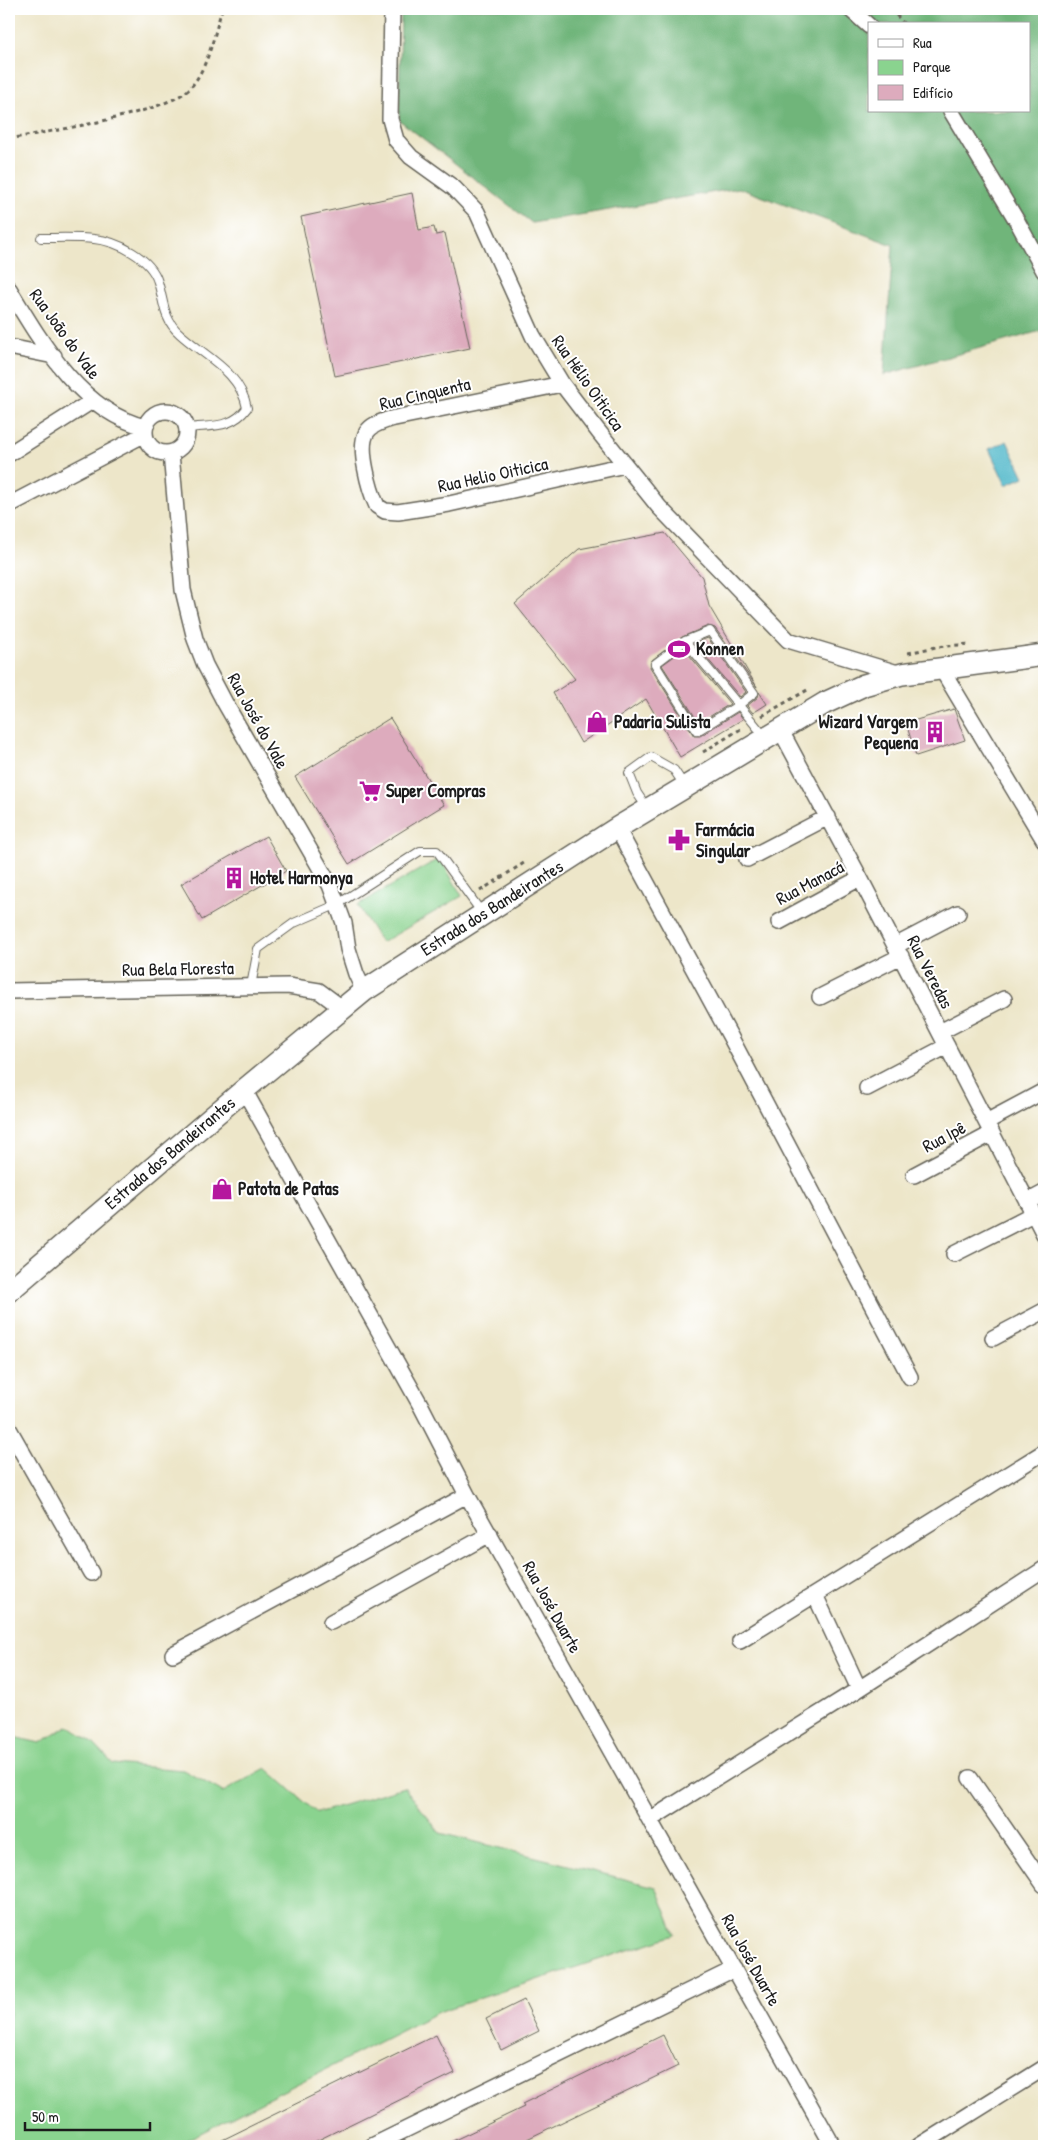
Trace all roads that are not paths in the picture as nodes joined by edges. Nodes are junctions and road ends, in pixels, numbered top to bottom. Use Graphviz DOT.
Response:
graph roads {
  1 [pos="392,9"];
  2 [pos="850,9"];
  3 [pos="868,25"];
  4 [pos="952,112"];
  5 [pos="41,238"];
  6 [pos="1044,271"];
  7 [pos="9,289"];
  8 [pos="9,347"];
  9 [pos="54,356"];
  10 [pos="562,384"];
  11 [pos="92,401"];
  12 [pos="188,428"];
  13 [pos="145,431"];
  14 [pos="171,453"];
  15 [pos="9,454"];
  16 [pos="625,465"];
  17 [pos="374,499"];
  18 [pos="9,505"];
  19 [pos="685,641"];
  20 [pos="1044,655"];
  21 [pos="941,668"];
  22 [pos="902,674"];
  23 [pos="739,705"];
  24 [pos="773,733"];
  25 [pos="685,787"];
  26 [pos="647,809"];
  27 [pos="828,817"];
  28 [pos="617,828"];
  29 [pos="1044,840"];
  30 [pos="747,859"];
  31 [pos="860,878"];
  32 [pos="338,904"];
  33 [pos="482,913"];
  34 [pos="958,913"];
  35 [pos="779,922"];
  36 [pos="898,951"];
  37 [pos="251,986"];
  38 [pos="9,990"];
  39 [pos="364,991"];
  40 [pos="820,998"];
  41 [pos="1004,999"];
  42 [pos="342,1008"];
  43 [pos="940,1032"];
  44 [pos="947,1046"];
  45 [pos="868,1088"];
  46 [pos="244,1090"];
  47 [pos="1044,1091"];
  48 [pos="989,1128"];
  49 [pos="914,1174"];
  50 [pos="1044,1192"];
  51 [pos="1030,1208"];
  52 [pos="1044,1234"];
  53 [pos="954,1254"];
  54 [pos="9,1291"];
  55 [pos="1044,1312"];
  56 [pos="993,1338"];
  57 [pos="910,1377"];
  58 [pos="9,1429"];
  59 [pos="1044,1452"];
  60 [pos="467,1495"];
  61 [pos="490,1534"];
  62 [pos="1044,1569"];
  63 [pos="91,1573"];
  64 [pos="815,1595"];
  65 [pos="331,1622"];
  66 [pos="740,1640"];
  67 [pos="173,1654"];
  68 [pos="859,1689"];
  69 [pos="970,1778"];
  70 [pos="651,1819"];
  71 [pos="1044,1886"];
  72 [pos="734,1969"];
  73 [pos="1044,2068"];
  74 [pos="945,2140"];
  75 [pos="830,2145"];
  76 [pos="372,2146"];
  77 [pos="919,2146"];
  1 -- 10 [label="street, Rua Hélio Oiticica"];
  2 -- 3 [label="street"];
  4 -- 6 [label="street"];
  5 -- 12 [label="lane"];
  7 -- 9 [label="street, Rua João do Vale"];
  8 -- 9 [label="street"];
  9 -- 11 [label="street, Rua João do Vale"];
  10 -- 16 [label="street, Rua Hélio Oiticica"];
  10 -- 17 [label="street, Rua Cinquenta"];
  11 -- 13 [label="street, Rua João do Vale"];
  11 -- 15 [label="street"];
  12 -- 13 [label="street"];
  12 -- 14 [label="street"];
  13 -- 14 [label="street"];
  13 -- 18 [label="street"];
  14 -- 32 [label="street, Rua José do Vale"];
  16 -- 17 [label="street, Rua Helio Oiticica"];
  16 -- 22 [label="street, Rua Hélio Oiticica"];
  19 -- 23 [label="lane"];
  19 -- 23 [label="lane"];
  19 -- 23 [label="lane"];
  20 -- 21 [label="main road, Estrada dos Bandeirantes"];
  21 -- 22 [label="main road, Estrada dos Bandeirantes"];
  21 -- 29 [label="street"];
  22 -- 24 [label="main road, Estrada dos Bandeirantes"];
  23 -- 24 [label="lane"];
  24 -- 25 [label="main road, Estrada dos Bandeirantes"];
  24 -- 27 [label="street, Rua Veredas"];
  25 -- 26 [label="main road, Estrada dos Bandeirantes"];
  25 -- 26 [label="lane"];
  26 -- 28 [label="main road, Estrada dos Bandeirantes"];
  27 -- 30 [label="street"];
  27 -- 31 [label="street, Rua Veredas"];
  28 -- 33 [label="main road, Estrada dos Bandeirantes"];
  28 -- 57 [label="street"];
  31 -- 35 [label="street, Rua Manacá"];
  31 -- 36 [label="street, Rua Veredas"];
  32 -- 33 [label="lane"];
  32 -- 37 [label="lane"];
  32 -- 39 [label="street, Rua José do Vale"];
  33 -- 39 [label="main road, Estrada dos Bandeirantes"];
  34 -- 36 [label="street"];
  36 -- 40 [label="street"];
  36 -- 43 [label="street, Rua Veredas"];
  37 -- 38 [label="street, Rua Bela Floresta"];
  37 -- 42 [label="street, Rua Bela Floresta"];
  39 -- 42 [label="main road, Estrada dos Bandeirantes"];
  41 -- 43 [label="street"];
  42 -- 46 [label="main road, Estrada dos Bandeirantes"];
  43 -- 44 [label="street, Rua Veredas"];
  44 -- 45 [label="street"];
  44 -- 48 [label="street, Rua Veredas"];
  46 -- 54 [label="main road, Estrada dos Bandeirantes"];
  46 -- 60 [label="street, Rua José Duarte"];
  47 -- 48 [label="street, Rua Ipê"];
  48 -- 49 [label="street, Rua Ipê"];
  48 -- 51 [label="street, Rua Veredas"];
  50 -- 51 [label="street"];
  51 -- 52 [label="street, Rua Veredas"];
  51 -- 53 [label="street"];
  55 -- 56 [label="street"];
  58 -- 63 [label="street"];
  59 -- 64 [label="street"];
  60 -- 61 [label="street, Rua José Duarte"];
  60 -- 67 [label="street"];
  61 -- 65 [label="street"];
  61 -- 70 [label="street, Rua José Duarte"];
  62 -- 68 [label="street"];
  64 -- 66 [label="street"];
  64 -- 68 [label="street"];
  68 -- 70 [label="street"];
  69 -- 71 [label="street"];
  70 -- 72 [label="street, Rua José Duarte"];
  72 -- 75 [label="street, Rua José Duarte"];
  72 -- 76 [label="street"];
  73 -- 74 [label="street"];
  74 -- 77 [label="street"];
}
